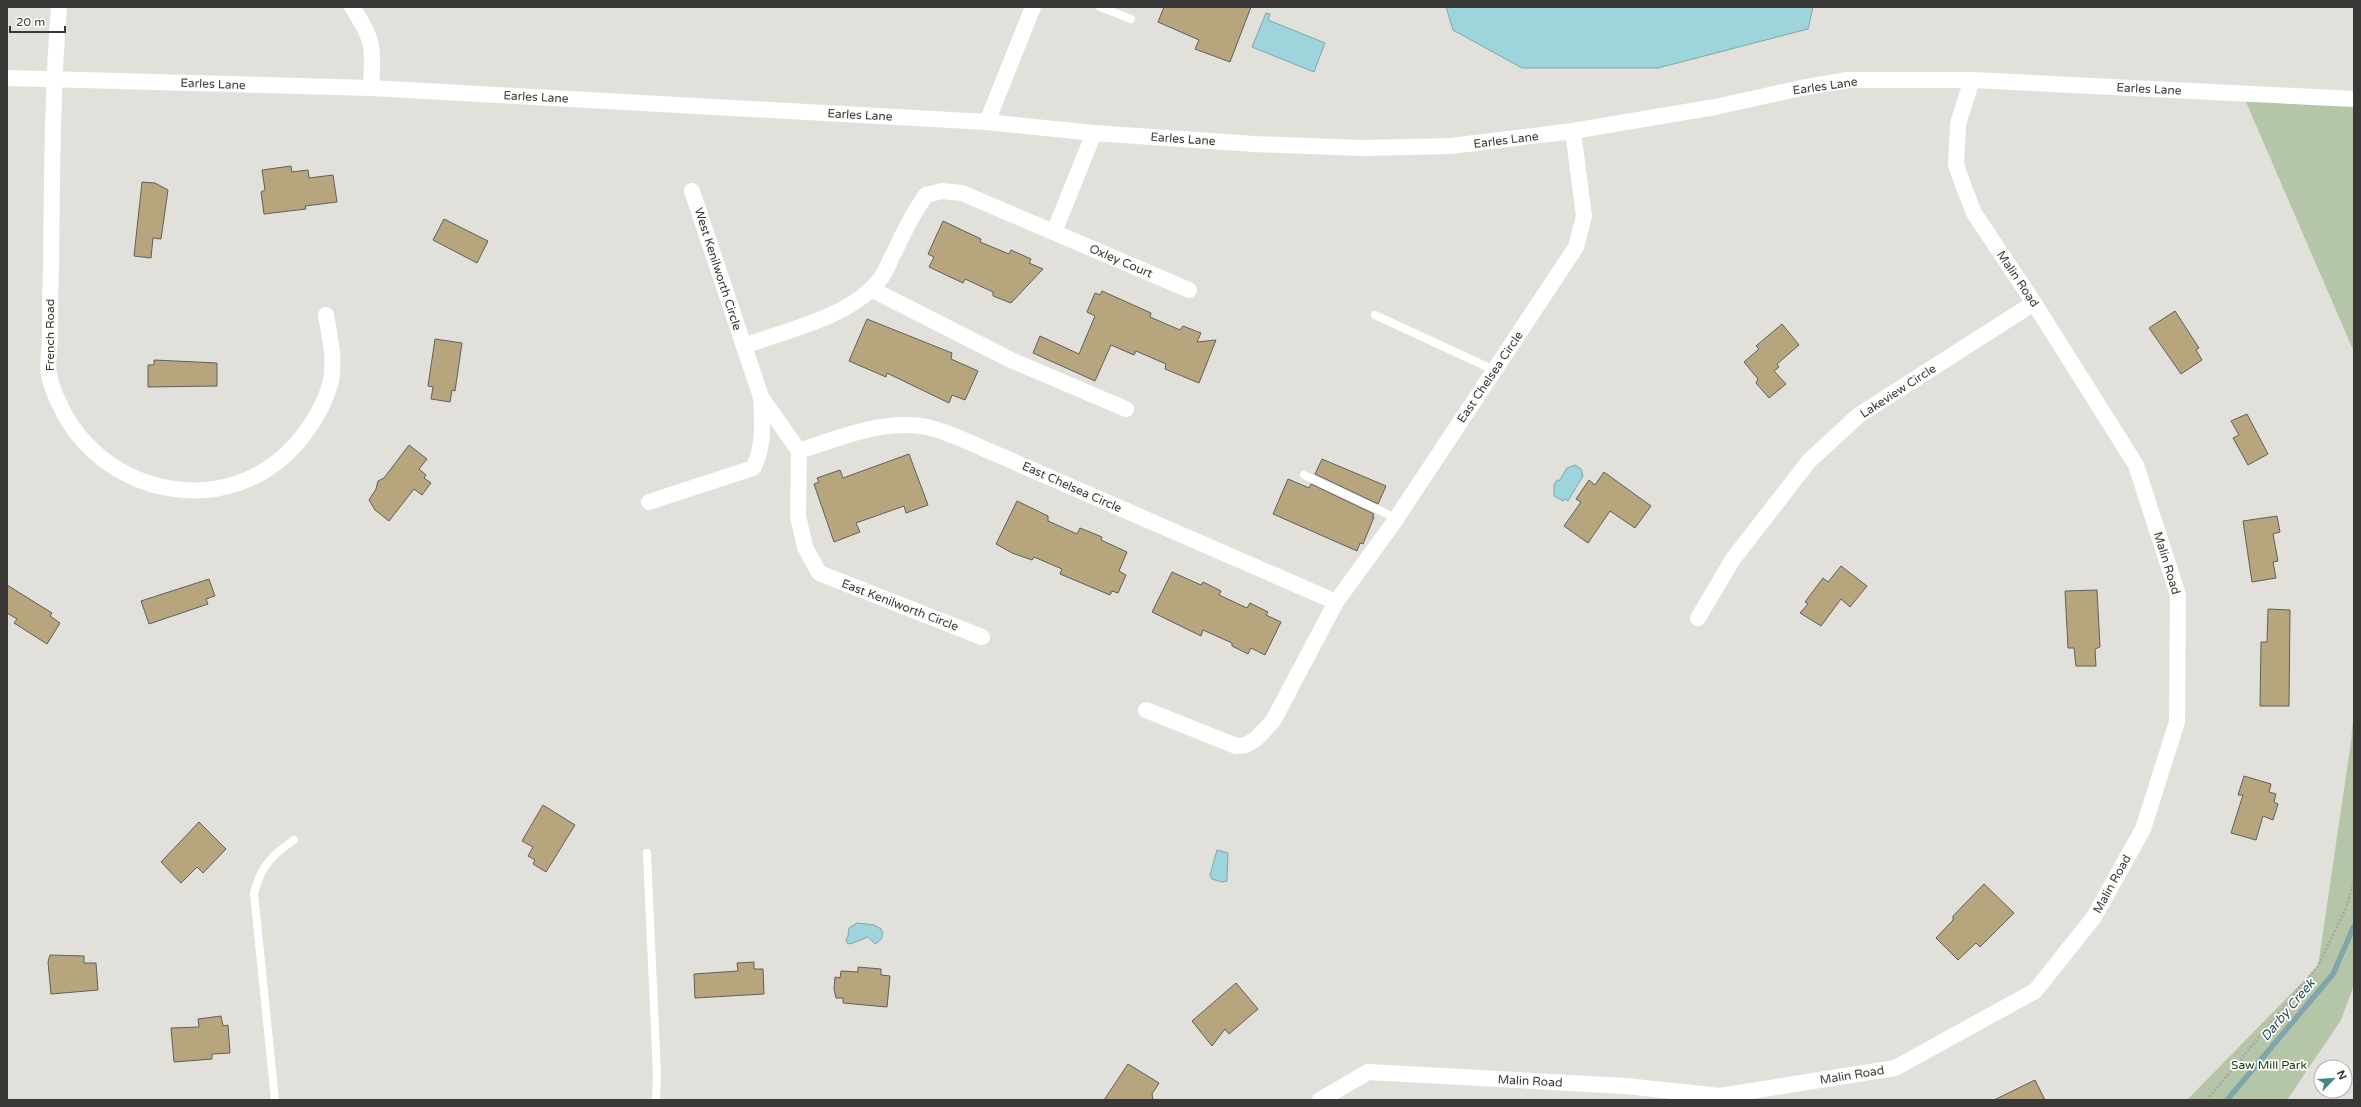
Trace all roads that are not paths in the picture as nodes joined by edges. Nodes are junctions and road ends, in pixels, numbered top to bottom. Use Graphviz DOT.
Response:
graph roads {
  1 [pos="59,7"];
  2 [pos="352,7"];
  3 [pos="1033,7"];
  4 [pos="1100,7"];
  5 [pos="1131,19"];
  6 [pos="7,78"];
  7 [pos="53,80"];
  8 [pos="1972,80"];
  9 [pos="371,88"];
  10 [pos="2354,100"];
  11 [pos="987,122"];
  12 [pos="1573,131"];
  13 [pos="1094,132"];
  14 [pos="692,192"];
  15 [pos="1054,232"];
  16 [pos="872,289"];
  17 [pos="1189,290"];
  18 [pos="2034,303"];
  19 [pos="326,315"];
  20 [pos="1375,315"];
  21 [pos="744,346"];
  22 [pos="1494,370"];
  23 [pos="761,397"];
  24 [pos="1126,409"];
  25 [pos="799,451"];
  26 [pos="1304,475"];
  27 [pos="649,502"];
  28 [pos="1396,518"];
  29 [pos="1336,602"];
  30 [pos="1698,618"];
  31 [pos="982,637"];
  32 [pos="1146,710"];
  33 [pos="294,840"];
  34 [pos="647,853"];
  35 [pos="275,1100"];
  36 [pos="656,1100"];
  37 [pos="1320,1100"];
  1 -- 7 [label="street, French Road"];
  2 -- 9 [label="street"];
  3 -- 11 [label="street"];
  4 -- 5 [label="lane"];
  6 -- 7 [label="street, Earles Lane"];
  7 -- 9 [label="street, Earles Lane"];
  7 -- 19 [label="street, French Road"];
  8 -- 10 [label="street, Earles Lane"];
  8 -- 12 [label="street, Earles Lane"];
  8 -- 18 [label="street, Malin Road"];
  9 -- 11 [label="street, Earles Lane"];
  11 -- 13 [label="street, Earles Lane"];
  12 -- 13 [label="street, Earles Lane"];
  12 -- 22 [label="street, East Chelsea Circle"];
  13 -- 15 [label="street"];
  14 -- 21 [label="street, West Kenilworth Circle"];
  15 -- 16 [label="street"];
  15 -- 17 [label="street, Oxley Court"];
  16 -- 21 [label="street"];
  16 -- 24 [label="street"];
  18 -- 30 [label="street, Lakeview Circle"];
  18 -- 37 [label="street, Malin Road"];
  20 -- 22 [label="lane"];
  21 -- 23 [label="street"];
  22 -- 28 [label="street, East Chelsea Circle"];
  23 -- 25 [label="street"];
  23 -- 27 [label="street"];
  25 -- 29 [label="street, East Chelsea Circle"];
  25 -- 31 [label="street, East Kenilworth Circle"];
  26 -- 28 [label="lane"];
  28 -- 29 [label="street, East Chelsea Circle"];
  29 -- 32 [label="street, East Chelsea Circle"];
  33 -- 35 [label="lane"];
  34 -- 36 [label="lane"];
}
